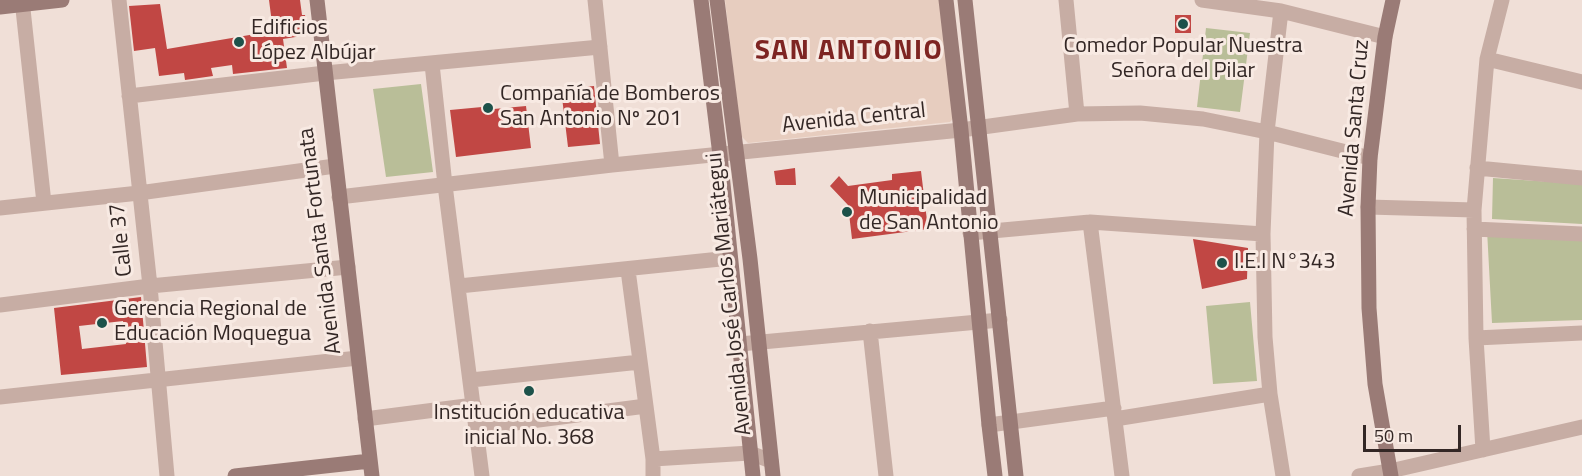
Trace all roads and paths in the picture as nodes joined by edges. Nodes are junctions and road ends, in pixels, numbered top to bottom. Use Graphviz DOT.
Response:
graph roads {
  1 [pos="62,0"];
  2 [pos="119,0"];
  3 [pos="317,0"];
  4 [pos="595,0"];
  5 [pos="700,0"];
  6 [pos="717,0"];
  7 [pos="946,0"];
  8 [pos="965,0"];
  9 [pos="1066,0"];
  10 [pos="1202,0"];
  11 [pos="1393,0"];
  12 [pos="1502,0"];
  13 [pos="23,2"];
  14 [pos="0,7"];
  15 [pos="1281,11"];
  16 [pos="1385,38"];
  17 [pos="600,47"];
  18 [pos="1487,59"];
  19 [pos="432,64"];
  20 [pos="325,73"];
  21 [pos="1582,82"];
  22 [pos="129,96"];
  23 [pos="1077,114"];
  24 [pos="979,127"];
  25 [pos="961,130"];
  26 [pos="1267,132"];
  27 [pos="736,154"];
  28 [pos="720,155"];
  29 [pos="1370,158"];
  30 [pos="612,165"];
  31 [pos="335,166"];
  32 [pos="1477,168"];
  33 [pos="1582,178"];
  34 [pos="445,185"];
  35 [pos="139,193"];
  36 [pos="339,197"];
  37 [pos="44,202"];
  38 [pos="1368,207"];
  39 [pos="0,208"];
  40 [pos="1474,210"];
  41 [pos="1090,222"];
  42 [pos="1474,229"];
  43 [pos="990,231"];
  44 [pos="970,233"];
  45 [pos="1263,234"];
  46 [pos="1582,234"];
  47 [pos="730,258"];
  48 [pos="348,267"];
  49 [pos="628,270"];
  50 [pos="995,277"];
  51 [pos="975,279"];
  52 [pos="150,286"];
  53 [pos="459,286"];
  54 [pos="0,305"];
  55 [pos="1000,320"];
  56 [pos="980,322"];
  57 [pos="870,331"];
  58 [pos="1582,333"];
  59 [pos="1476,338"];
  60 [pos="759,343"];
  61 [pos="740,344"];
  62 [pos="358,358"];
  63 [pos="640,362"];
  64 [pos="159,380"];
  65 [pos="471,380"];
  66 [pos="1270,394"];
  67 [pos="0,397"];
  68 [pos="474,405"];
  69 [pos="646,406"];
  70 [pos="1114,414"];
  71 [pos="365,419"];
  72 [pos="1011,423"];
  73 [pos="989,425"];
  74 [pos="1582,427"];
  75 [pos="477,428"];
  76 [pos="1483,450"];
  77 [pos="750,453"];
  78 [pos="653,459"];
  79 [pos="371,468"];
  80 [pos="772,468"];
  81 [pos="1391,474"];
  82 [pos="265,475"];
  83 [pos="167,476"];
  84 [pos="235,476"];
  85 [pos="482,476"];
  86 [pos="653,476"];
  87 [pos="753,476"];
  88 [pos="886,476"];
  89 [pos="995,476"];
  90 [pos="1016,476"];
  91 [pos="1122,476"];
  92 [pos="1283,476"];
  93 [pos="1359,476"];
  1 -- 13 [label="street"];
  2 -- 22 [label="street, Calle 37"];
  3 -- 20 [label="street, Avenida Santa Fortunata"];
  4 -- 17 [label="street"];
  5 -- 28 [label="street, Avenida José Carlos Mariátegui"];
  6 -- 27 [label="street, Avenida José Carlos Mariátegui"];
  7 -- 25 [label="street"];
  8 -- 24 [label="street"];
  9 -- 23 [label="street"];
  10 -- 15 [label="street"];
  11 -- 16 [label="street, Avenida Santa Cruz"];
  12 -- 18 [label="street"];
  13 -- 14 [label="street"];
  13 -- 37 [label="street"];
  15 -- 16 [label="street"];
  15 -- 26 [label="street"];
  16 -- 29 [label="street, Avenida Santa Cruz"];
  17 -- 19 [label="street"];
  17 -- 30 [label="street"];
  18 -- 21 [label="street"];
  18 -- 32 [label="street"];
  19 -- 20 [label="street"];
  19 -- 34 [label="street"];
  20 -- 22 [label="street"];
  20 -- 31 [label="street, Avenida Santa Fortunata"];
  22 -- 35 [label="street, Calle 37"];
  23 -- 24 [label="street, Avenida Central"];
  23 -- 26 [label="street, Avenida Central"];
  24 -- 25 [label="street, Avenida Central"];
  24 -- 43 [label="street"];
  25 -- 27 [label="street, Avenida Central"];
  25 -- 44 [label="street"];
  26 -- 29 [label="street, Avenida Central"];
  26 -- 45 [label="street"];
  27 -- 28 [label="street, Avenida Central"];
  27 -- 60 [label="street, Avenida José Carlos Mariátegui"];
  28 -- 30 [label="street, Avenida Central"];
  28 -- 47 [label="street, Avenida José Carlos Mariátegui"];
  29 -- 38 [label="street, Avenida Santa Cruz"];
  30 -- 34 [label="street, Avenida Central"];
  31 -- 35 [label="street"];
  31 -- 36 [label="street, Avenida Santa Fortunata"];
  32 -- 33 [label="street"];
  32 -- 40 [label="street"];
  34 -- 36 [label="street, Avenida Central"];
  34 -- 53 [label="street"];
  35 -- 37 [label="street"];
  35 -- 52 [label="street, Calle 37"];
  36 -- 48 [label="street, Avenida Santa Fortunata"];
  37 -- 39 [label="street"];
  38 -- 40 [label="street"];
  38 -- 81 [label="street, Avenida Santa Cruz"];
  40 -- 42 [label="street"];
  41 -- 43 [label="street"];
  41 -- 45 [label="street"];
  41 -- 70 [label="street"];
  42 -- 46 [label="street"];
  42 -- 59 [label="street"];
  43 -- 44 [label="street"];
  43 -- 50 [label="street"];
  44 -- 51 [label="street"];
  45 -- 66 [label="street"];
  47 -- 49 [label="street"];
  47 -- 61 [label="street, Avenida José Carlos Mariátegui"];
  48 -- 52 [label="street"];
  48 -- 62 [label="street, Avenida Santa Fortunata"];
  49 -- 53 [label="street"];
  49 -- 63 [label="street"];
  50 -- 51 [label="street"];
  50 -- 55 [label="street"];
  51 -- 56 [label="street"];
  52 -- 54 [label="street"];
  52 -- 64 [label="street, Calle 37"];
  53 -- 65 [label="street"];
  55 -- 56 [label="street"];
  55 -- 72 [label="street"];
  56 -- 57 [label="street"];
  56 -- 73 [label="street"];
  57 -- 60 [label="street"];
  57 -- 88 [label="street"];
  58 -- 59 [label="street"];
  59 -- 76 [label="street"];
  60 -- 61 [label="street"];
  60 -- 80 [label="street, Avenida José Carlos Mariátegui"];
  61 -- 77 [label="street, Avenida José Carlos Mariátegui"];
  62 -- 64 [label="street"];
  62 -- 71 [label="street, Avenida Santa Fortunata"];
  63 -- 65 [label="street"];
  63 -- 69 [label="street"];
  64 -- 67 [label="street"];
  64 -- 83 [label="street, Calle 37"];
  65 -- 68 [label="street"];
  66 -- 70 [label="street"];
  66 -- 92 [label="street"];
  68 -- 71 [label="street"];
  68 -- 75 [label="street"];
  69 -- 75 [label="street"];
  69 -- 78 [label="street"];
  70 -- 72 [label="street"];
  70 -- 91 [label="street"];
  71 -- 79 [label="street, Avenida Santa Fortunata"];
  72 -- 73 [label="street"];
  72 -- 90 [label="street"];
  73 -- 89 [label="street"];
  74 -- 76 [label="street"];
  75 -- 85 [label="street"];
  76 -- 81 [label="street"];
  77 -- 78 [label="street"];
  77 -- 80 [label="street"];
  77 -- 87 [label="street, Avenida José Carlos Mariátegui"];
  78 -- 86 [label="street"];
  79 -- 82 [label="street"];
  81 -- 93 [label="street"];
  82 -- 84 [label="street"];
}
